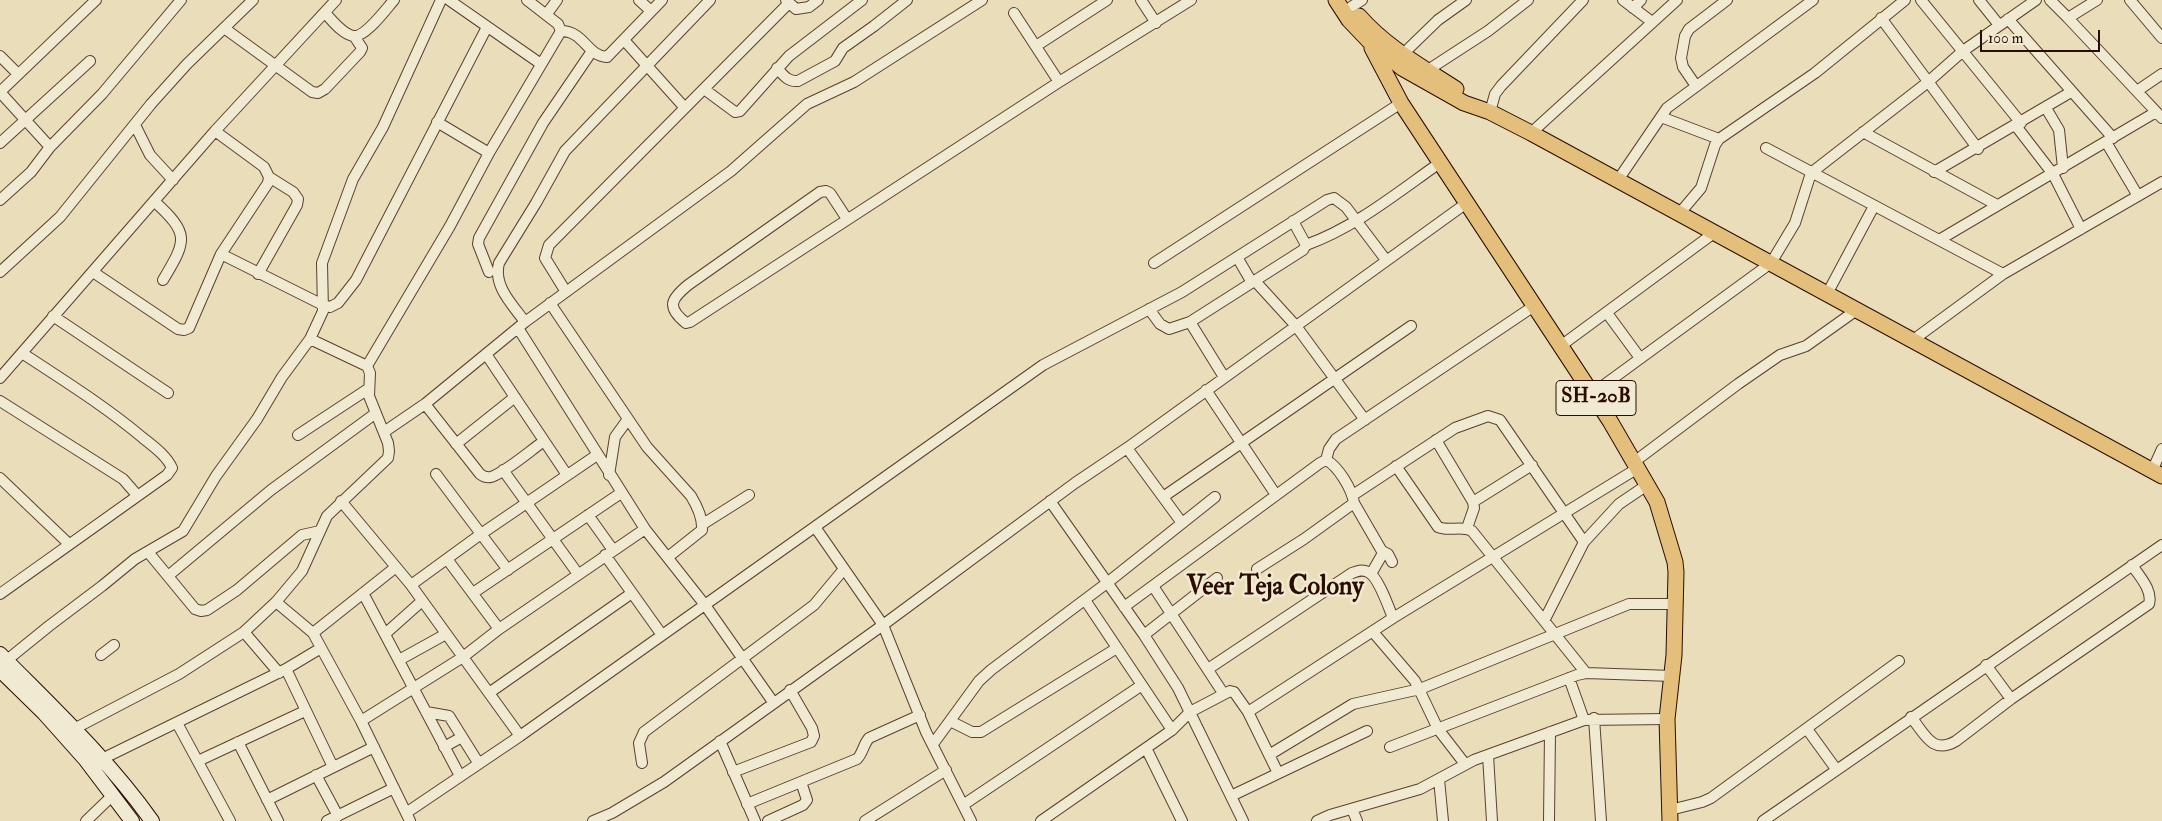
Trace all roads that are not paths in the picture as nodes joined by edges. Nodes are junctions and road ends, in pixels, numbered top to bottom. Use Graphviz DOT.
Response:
graph roads {
  1 [pos="96,0"];
  2 [pos="181,0"];
  3 [pos="253,0"];
  4 [pos="335,0"];
  5 [pos="394,0"];
  6 [pos="441,0"];
  7 [pos="450,0"];
  8 [pos="527,0"];
  9 [pos="557,0"];
  10 [pos="639,0"];
  11 [pos="662,0"];
  12 [pos="710,0"];
  13 [pos="818,0"];
  14 [pos="862,0"];
  15 [pos="907,0"];
  16 [pos="982,0"];
  17 [pos="1107,0"];
  18 [pos="1141,0"];
  19 [pos="1191,0"];
  20 [pos="1336,0"];
  21 [pos="1466,0"];
  22 [pos="1528,0"];
  23 [pos="1583,0"];
  24 [pos="1623,0"];
  25 [pos="1677,0"];
  26 [pos="1727,0"];
  27 [pos="1812,0"];
  28 [pos="1905,0"];
  29 [pos="1921,0"];
  30 [pos="1979,0"];
  31 [pos="2036,0"];
  32 [pos="2050,0"];
  33 [pos="2097,0"];
  34 [pos="2130,0"];
  35 [pos="787,2"];
  36 [pos="1353,2"];
  37 [pos="1637,4"];
  38 [pos="325,12"];
  39 [pos="650,12"];
  40 [pos="1014,13"];
  41 [pos="546,15"];
  42 [pos="1881,18"];
  43 [pos="2068,18"];
  44 [pos="1365,22"];
  45 [pos="1652,22"];
  46 [pos="2004,22"];
  47 [pos="1156,23"];
  48 [pos="487,26"];
  49 [pos="224,28"];
  50 [pos="561,31"];
  51 [pos="354,36"];
  52 [pos="2162,38"];
  53 [pos="624,40"];
  54 [pos="1369,41"];
  55 [pos="1036,46"];
  56 [pos="592,51"];
  57 [pos="1963,51"];
  58 [pos="1402,54"];
  59 [pos="0,56"];
  60 [pos="90,62"];
  61 [pos="541,64"];
  62 [pos="647,65"];
  63 [pos="277,66"];
  64 [pos="777,68"];
  65 [pos="1428,70"];
  66 [pos="18,74"];
  67 [pos="2162,74"];
  68 [pos="1059,82"];
  69 [pos="1928,82"];
  70 [pos="1696,86"];
  71 [pos="704,89"];
  72 [pos="2137,91"];
  73 [pos="0,92"];
  74 [pos="2072,92"];
  75 [pos="1400,103"];
  76 [pos="685,108"];
  77 [pos="2046,108"];
  78 [pos="1486,110"];
  79 [pos="2159,115"];
  80 [pos="1661,117"];
  81 [pos="25,120"];
  82 [pos="437,122"];
  83 [pos="134,125"];
  84 [pos="2018,125"];
  85 [pos="215,131"];
  86 [pos="1530,132"];
  87 [pos="1863,132"];
  88 [pos="1719,139"];
  89 [pos="2109,140"];
  90 [pos="0,143"];
  91 [pos="50,148"];
  92 [pos="1766,148"];
  93 [pos="1978,149"];
  94 [pos="489,153"];
  95 [pos="1441,162"];
  96 [pos="2062,168"];
  97 [pos="1934,172"];
  98 [pos="1811,173"];
  99 [pos="2053,174"];
  100 [pos="270,177"];
  101 [pos="173,180"];
  102 [pos="1618,180"];
  103 [pos="2162,182"];
  104 [pos="2138,196"];
  105 [pos="0,200"];
  106 [pos="154,201"];
  107 [pos="1468,202"];
  108 [pos="1997,205"];
  109 [pos="1874,206"];
  110 [pos="1679,214"];
  111 [pos="847,219"];
  112 [pos="1293,221"];
  113 [pos="1356,221"];
  114 [pos="2081,229"];
  115 [pos="1714,233"];
  116 [pos="1939,240"];
  117 [pos="1306,245"];
  118 [pos="221,254"];
  119 [pos="1237,257"];
  120 [pos="1386,260"];
  121 [pos="1154,263"];
  122 [pos="1771,263"];
  123 [pos="0,272"];
  124 [pos="93,272"];
  125 [pos="490,272"];
  126 [pos="258,274"];
  127 [pos="2003,274"];
  128 [pos="164,280"];
  129 [pos="1255,281"];
  130 [pos="566,292"];
  131 [pos="1827,294"];
  132 [pos="550,303"];
  133 [pos="323,305"];
  134 [pos="1534,306"];
  135 [pos="1148,309"];
  136 [pos="1858,310"];
  137 [pos="1607,313"];
  138 [pos="53,316"];
  139 [pos="1190,322"];
  140 [pos="521,325"];
  141 [pos="1296,326"];
  142 [pos="1411,326"];
  143 [pos="310,339"];
  144 [pos="1913,340"];
  145 [pos="1562,346"];
  146 [pos="22,353"];
  147 [pos="486,354"];
  148 [pos="1640,358"];
  149 [pos="367,366"];
  150 [pos="1224,377"];
  151 [pos="0,378"];
  152 [pos="1335,378"];
  153 [pos="368,389"];
  154 [pos="1206,390"];
  155 [pos="1592,392"];
  156 [pos="168,393"];
  157 [pos="515,397"];
  158 [pos="0,401"];
  159 [pos="425,404"];
  160 [pos="376,414"];
  161 [pos="628,419"];
  162 [pos="1365,420"];
  163 [pos="384,432"];
  164 [pos="298,435"];
  165 [pos="1436,440"];
  166 [pos="544,441"];
  167 [pos="1242,443"];
  168 [pos="456,444"];
  169 [pos="1127,448"];
  170 [pos="2162,450"];
  171 [pos="597,455"];
  172 [pos="1326,460"];
  173 [pos="1532,465"];
  174 [pos="1636,465"];
  175 [pos="1396,466"];
  176 [pos="503,470"];
  177 [pos="2157,473"];
  178 [pos="436,474"];
  179 [pos="567,475"];
  180 [pos="610,475"];
  181 [pos="0,478"];
  182 [pos="1647,485"];
  183 [pos="620,493"];
  184 [pos="137,495"];
  185 [pos="749,495"];
  186 [pos="1276,495"];
  187 [pos="1163,497"];
  188 [pos="1214,497"];
  189 [pos="1354,499"];
  190 [pos="1050,501"];
  191 [pos="341,502"];
  192 [pos="527,502"];
  193 [pos="1474,502"];
  194 [pos="1563,514"];
  195 [pos="588,515"];
  196 [pos="702,524"];
  197 [pos="1182,524"];
  198 [pos="815,527"];
  199 [pos="1467,528"];
  200 [pos="645,529"];
  201 [pos="320,531"];
  202 [pos="481,534"];
  203 [pos="553,539"];
  204 [pos="1584,542"];
  205 [pos="69,544"];
  206 [pos="2162,545"];
  207 [pos="1382,551"];
  208 [pos="148,552"];
  209 [pos="609,553"];
  210 [pos="668,557"];
  211 [pos="1492,558"];
  212 [pos="447,559"];
  213 [pos="1392,562"];
  214 [pos="2132,565"];
  215 [pos="396,566"];
  216 [pos="1257,568"];
  217 [pos="844,569"];
  218 [pos="508,570"];
  219 [pos="578,574"];
  220 [pos="1371,574"];
  221 [pos="168,576"];
  222 [pos="1217,578"];
  223 [pos="1107,583"];
  224 [pos="411,585"];
  225 [pos="1154,586"];
  226 [pos="363,593"];
  227 [pos="632,593"];
  228 [pos="0,594"];
  229 [pos="473,594"];
  230 [pos="1084,600"];
  231 [pos="422,601"];
  232 [pos="276,602"];
  233 [pos="1675,604"];
  234 [pos="705,605"];
  235 [pos="1124,607"];
  236 [pos="1172,613"];
  237 [pos="1393,618"];
  238 [pos="1544,621"];
  239 [pos="883,625"];
  240 [pos="499,629"];
  241 [pos="244,632"];
  242 [pos="1373,632"];
  243 [pos="313,633"];
  244 [pos="1554,633"];
  245 [pos="385,634"];
  246 [pos="446,634"];
  247 [pos="662,635"];
  248 [pos="1144,635"];
  249 [pos="114,644"];
  250 [pos="321,648"];
  251 [pos="1117,648"];
  252 [pos="101,655"];
  253 [pos="463,657"];
  254 [pos="742,659"];
  255 [pos="399,660"];
  256 [pos="1899,661"];
  257 [pos="2,663"];
  258 [pos="1986,666"];
  259 [pos="1208,669"];
  260 [pos="282,671"];
  261 [pos="1586,673"];
  262 [pos="1672,676"];
  263 [pos="1569,678"];
  264 [pos="1142,685"];
  265 [pos="414,689"];
  266 [pos="1420,689"];
  267 [pos="790,690"];
  268 [pos="489,692"];
  269 [pos="1223,693"];
  270 [pos="2011,699"];
  271 [pos="773,702"];
  272 [pos="304,710"];
  273 [pos="426,712"];
  274 [pos="1190,712"];
  275 [pos="1248,712"];
  276 [pos="920,715"];
  277 [pos="1911,717"];
  278 [pos="1589,719"];
  279 [pos="1667,719"];
  280 [pos="361,721"];
  281 [pos="950,721"];
  282 [pos="176,723"];
  283 [pos="1807,728"];
  284 [pos="1438,729"];
  285 [pos="1172,730"];
  286 [pos="1367,731"];
  287 [pos="69,732"];
  288 [pos="1550,732"];
  289 [pos="520,736"];
  290 [pos="462,737"];
  291 [pos="720,741"];
  292 [pos="238,742"];
  293 [pos="933,744"];
  294 [pos="374,747"];
  295 [pos="444,747"];
  296 [pos="1390,747"];
  297 [pos="1146,748"];
  298 [pos="1269,755"];
  299 [pos="1488,755"];
  300 [pos="102,759"];
  301 [pos="198,761"];
  302 [pos="642,763"];
  303 [pos="479,764"];
  304 [pos="1465,764"];
  305 [pos="333,767"];
  306 [pos="1836,769"];
  307 [pos="946,770"];
  308 [pos="733,772"];
  309 [pos="1278,773"];
  310 [pos="316,775"];
  311 [pos="460,776"];
  312 [pos="1439,779"];
  313 [pos="801,782"];
  314 [pos="394,788"];
  315 [pos="113,795"];
  316 [pos="1231,796"];
  317 [pos="267,800"];
  318 [pos="747,804"];
  319 [pos="963,805"];
  320 [pos="1352,809"];
  321 [pos="338,816"];
  322 [pos="1670,816"];
  323 [pos="408,817"];
  324 [pos="967,820"];
  325 [pos="1767,820"];
  326 [pos="86,821"];
  327 [pos="132,821"];
  328 [pos="152,821"];
  329 [pos="230,821"];
  330 [pos="278,821"];
  331 [pos="327,821"];
  332 [pos="593,821"];
  333 [pos="755,821"];
  334 [pos="768,821"];
  335 [pos="865,821"];
  336 [pos="1041,821"];
  337 [pos="1182,821"];
  338 [pos="1243,821"];
  339 [pos="1317,821"];
  340 [pos="1357,821"];
  341 [pos="1443,821"];
  342 [pos="1492,821"];
  343 [pos="1549,821"];
  344 [pos="1601,821"];
  1 -- 66 [label="street"];
  2 -- 91 [label="street"];
  3 -- 49 [label="street"];
  4 -- 38 [label="street"];
  5 -- 51 [label="street"];
  6 -- 133 [label="street"];
  7 -- 48 [label="street"];
  8 -- 41 [label="street"];
  9 -- 41 [label="street"];
  10 -- 39 [label="street"];
  11 -- 39 [label="street"];
  12 -- 62 [label="street"];
  13 -- 35 [label="street"];
  14 -- 64 [label="street"];
  15 -- 64 [label="street"];
  16 -- 130 [label="street"];
  17 -- 55 [label="street"];
  18 -- 47 [label="street"];
  19 -- 47 [label="street"];
  20 -- 54 [label="main road"];
  21 -- 58 [label="street"];
  22 -- 65 [label="street"];
  23 -- 78 [label="street"];
  24 -- 37 [label="street"];
  25 -- 45 [label="street"];
  26 -- 70 [label="street"];
  27 -- 70 [label="street"];
  28 -- 42 [label="street"];
  29 -- 57 [label="street"];
  30 -- 46 [label="street"];
  31 -- 46 [label="street"];
  32 -- 43 [label="street"];
  33 -- 43 [label="street"];
  34 -- 52 [label="street"];
  35 -- 71 [label="street"];
  36 -- 44 [label="main road"];
  37 -- 45 [label="street"];
  38 -- 51 [label="street"];
  38 -- 63 [label="street"];
  39 -- 53 [label="street"];
  40 -- 55 [label="street"];
  41 -- 50 [label="street"];
  42 -- 69 [label="street"];
  42 -- 88 [label="street"];
  43 -- 72 [label="street"];
  44 -- 54 [label="main road, SH-20B"];
  44 -- 58 [label="main road"];
  45 -- 86 [label="street"];
  46 -- 57 [label="street"];
  46 -- 74 [label="street"];
  47 -- 68 [label="street"];
  48 -- 61 [label="street"];
  48 -- 82 [label="street"];
  49 -- 63 [label="street"];
  49 -- 83 [label="street"];
  50 -- 56 [label="street"];
  50 -- 61 [label="street"];
  51 -- 63 [label="street"];
  53 -- 56 [label="street"];
  53 -- 62 [label="street"];
  54 -- 75 [label="main road, SH-20B"];
  54 -- 78 [label="main road"];
  55 -- 68 [label="street"];
  56 -- 125 [label="street"];
  57 -- 69 [label="street"];
  57 -- 84 [label="street"];
  58 -- 65 [label="main road"];
  59 -- 66 [label="street"];
  60 -- 81 [label="street"];
  61 -- 94 [label="street"];
  62 -- 76 [label="street"];
  62 -- 140 [label="street"];
  63 -- 85 [label="street"];
  64 -- 71 [label="street"];
  65 -- 78 [label="main road"];
  66 -- 73 [label="street"];
  67 -- 72 [label="street"];
  68 -- 111 [label="street"];
  69 -- 87 [label="street"];
  69 -- 93 [label="street"];
  70 -- 80 [label="street"];
  71 -- 76 [label="street"];
  72 -- 79 [label="street"];
  73 -- 81 [label="street"];
  74 -- 77 [label="street"];
  74 -- 89 [label="street"];
  75 -- 95 [label="main road, SH-20B"];
  75 -- 121 [label="street"];
  76 -- 130 [label="street"];
  77 -- 84 [label="street"];
  77 -- 96 [label="street"];
  78 -- 86 [label="main road"];
  79 -- 89 [label="street"];
  80 -- 88 [label="street"];
  80 -- 102 [label="street"];
  81 -- 90 [label="street"];
  81 -- 91 [label="street"];
  82 -- 94 [label="street"];
  82 -- 133 [label="street"];
  83 -- 101 [label="street"];
  83 -- 123 [label="street"];
  84 -- 93 [label="street"];
  84 -- 99 [label="street"];
  85 -- 100 [label="street"];
  85 -- 101 [label="street"];
  86 -- 102 [label="main road"];
  87 -- 97 [label="street"];
  87 -- 98 [label="street"];
  88 -- 110 [label="street"];
  89 -- 96 [label="street"];
  89 -- 104 [label="street"];
  91 -- 105 [label="street"];
  92 -- 98 [label="street"];
  93 -- 97 [label="street"];
  94 -- 149 [label="street"];
  95 -- 107 [label="main road, SH-20B"];
  95 -- 113 [label="street"];
  96 -- 99 [label="street"];
  97 -- 108 [label="street"];
  98 -- 109 [label="street"];
  98 -- 122 [label="street"];
  99 -- 108 [label="street"];
  99 -- 114 [label="street"];
  100 -- 118 [label="street"];
  100 -- 126 [label="street"];
  101 -- 106 [label="street"];
  102 -- 110 [label="main road"];
  103 -- 104 [label="street"];
  104 -- 114 [label="street"];
  106 -- 124 [label="street"];
  106 -- 128 [label="street"];
  107 -- 120 [label="street"];
  107 -- 134 [label="main road, SH-20B"];
  108 -- 116 [label="street"];
  109 -- 116 [label="street"];
  109 -- 131 [label="street"];
  110 -- 115 [label="main road"];
  111 -- 111 [label="street"];
  112 -- 113 [label="street"];
  112 -- 117 [label="street"];
  112 -- 119 [label="street"];
  113 -- 117 [label="street"];
  113 -- 120 [label="street"];
  114 -- 127 [label="street"];
  115 -- 122 [label="main road"];
  115 -- 137 [label="street"];
  116 -- 127 [label="street"];
  117 -- 129 [label="street"];
  118 -- 124 [label="street"];
  118 -- 126 [label="street"];
  119 -- 129 [label="street"];
  119 -- 135 [label="street"];
  120 -- 141 [label="street"];
  122 -- 131 [label="main road"];
  122 -- 148 [label="street"];
  124 -- 138 [label="street"];
  126 -- 133 [label="street"];
  127 -- 144 [label="street"];
  129 -- 139 [label="street"];
  129 -- 141 [label="street"];
  130 -- 132 [label="street"];
  131 -- 136 [label="main road"];
  132 -- 140 [label="street"];
  132 -- 161 [label="street"];
  133 -- 143 [label="street"];
  134 -- 145 [label="main road, SH-20B"];
  134 -- 162 [label="street"];
  135 -- 139 [label="street"];
  135 -- 198 [label="street"];
  136 -- 144 [label="main road"];
  136 -- 174 [label="street"];
  137 -- 145 [label="street"];
  137 -- 148 [label="street"];
  138 -- 146 [label="street"];
  138 -- 156 [label="street"];
  139 -- 150 [label="street"];
  140 -- 147 [label="street"];
  140 -- 171 [label="street"];
  141 -- 150 [label="street"];
  141 -- 152 [label="street"];
  142 -- 152 [label="street"];
  143 -- 149 [label="street"];
  143 -- 208 [label="street"];
  144 -- 177 [label="main road"];
  145 -- 155 [label="main road, SH-20B"];
  146 -- 151 [label="street"];
  146 -- 184 [label="street"];
  147 -- 157 [label="street"];
  147 -- 159 [label="street"];
  148 -- 155 [label="street"];
  149 -- 153 [label="street"];
  150 -- 154 [label="street"];
  152 -- 162 [label="street"];
  152 -- 167 [label="street"];
  153 -- 160 [label="street"];
  153 -- 164 [label="street"];
  154 -- 167 [label="street"];
  154 -- 169 [label="street"];
  155 -- 174 [label="main road, SH-20B"];
  157 -- 166 [label="street"];
  157 -- 168 [label="street"];
  158 -- 184 [label="street"];
  159 -- 163 [label="street"];
  159 -- 168 [label="street"];
  160 -- 163 [label="street"];
  160 -- 221 [label="street"];
  161 -- 180 [label="street"];
  161 -- 196 [label="street"];
  162 -- 172 [label="street"];
  163 -- 191 [label="street"];
  165 -- 173 [label="street"];
  165 -- 175 [label="street"];
  165 -- 193 [label="street"];
  166 -- 176 [label="street"];
  166 -- 179 [label="street"];
  167 -- 186 [label="street"];
  167 -- 187 [label="street"];
  168 -- 176 [label="street"];
  169 -- 187 [label="street"];
  169 -- 190 [label="street"];
  170 -- 177 [label="street"];
  171 -- 179 [label="street"];
  171 -- 180 [label="street"];
  172 -- 186 [label="street"];
  172 -- 189 [label="street"];
  173 -- 193 [label="street"];
  173 -- 194 [label="street"];
  174 -- 182 [label="main road, SH-20B"];
  174 -- 194 [label="street"];
  175 -- 189 [label="street"];
  175 -- 199 [label="street"];
  176 -- 192 [label="street"];
  178 -- 202 [label="street"];
  179 -- 192 [label="street"];
  180 -- 183 [label="street"];
  181 -- 205 [label="street"];
  182 -- 204 [label="street"];
  182 -- 233 [label="main road, SH-20B"];
  183 -- 195 [label="street"];
  183 -- 200 [label="street"];
  184 -- 205 [label="street"];
  185 -- 196 [label="street"];
  186 -- 225 [label="street"];
  187 -- 197 [label="street"];
  188 -- 197 [label="street"];
  189 -- 207 [label="street"];
  189 -- 216 [label="street"];
  190 -- 223 [label="street"];
  190 -- 239 [label="street"];
  191 -- 201 [label="street"];
  191 -- 215 [label="street"];
  192 -- 202 [label="street"];
  192 -- 203 [label="street"];
  193 -- 199 [label="street"];
  194 -- 204 [label="street"];
  194 -- 211 [label="street"];
  195 -- 203 [label="street"];
  195 -- 209 [label="street"];
  196 -- 210 [label="street"];
  197 -- 223 [label="street"];
  198 -- 217 [label="street"];
  198 -- 234 [label="street"];
  199 -- 211 [label="street"];
  200 -- 209 [label="street"];
  200 -- 210 [label="street"];
  201 -- 221 [label="street"];
  201 -- 232 [label="street"];
  202 -- 212 [label="street"];
  202 -- 218 [label="street"];
  203 -- 218 [label="street"];
  203 -- 219 [label="street"];
  204 -- 238 [label="street"];
  205 -- 228 [label="street"];
  206 -- 214 [label="street"];
  207 -- 213 [label="street"];
  207 -- 220 [label="street"];
  208 -- 221 [label="street"];
  208 -- 257 [label="street"];
  209 -- 219 [label="street"];
  209 -- 227 [label="street"];
  210 -- 234 [label="street"];
  211 -- 237 [label="street"];
  211 -- 238 [label="street"];
  212 -- 224 [label="street"];
  212 -- 229 [label="street"];
  214 -- 258 [label="street"];
  214 -- 270 [label="street"];
  215 -- 224 [label="street"];
  215 -- 226 [label="street"];
  217 -- 239 [label="street"];
  217 -- 254 [label="street"];
  218 -- 229 [label="street"];
  219 -- 240 [label="street"];
  220 -- 237 [label="street"];
  220 -- 259 [label="street"];
  222 -- 236 [label="street"];
  223 -- 230 [label="street"];
  223 -- 235 [label="street"];
  224 -- 231 [label="street"];
  225 -- 235 [label="street"];
  225 -- 236 [label="street"];
  226 -- 243 [label="street"];
  226 -- 245 [label="street"];
  227 -- 247 [label="street"];
  227 -- 268 [label="street"];
  229 -- 240 [label="street"];
  230 -- 251 [label="street"];
  230 -- 281 [label="street"];
  231 -- 245 [label="street"];
  231 -- 246 [label="street"];
  232 -- 241 [label="street"];
  232 -- 243 [label="street"];
  233 -- 244 [label="street"];
  233 -- 262 [label="main road, SH-20B"];
  234 -- 247 [label="street"];
  234 -- 254 [label="street"];
  235 -- 248 [label="street"];
  236 -- 248 [label="street"];
  236 -- 259 [label="street"];
  237 -- 242 [label="street"];
  238 -- 244 [label="street"];
  239 -- 267 [label="street"];
  239 -- 276 [label="street"];
  240 -- 253 [label="street"];
  241 -- 260 [label="street"];
  241 -- 287 [label="street"];
  242 -- 266 [label="street"];
  242 -- 275 [label="street"];
  243 -- 250 [label="street"];
  244 -- 261 [label="street"];
  244 -- 266 [label="street"];
  245 -- 255 [label="street"];
  246 -- 253 [label="street"];
  246 -- 255 [label="street"];
  247 -- 289 [label="street"];
  248 -- 274 [label="street"];
  249 -- 252 [label="street"];
  250 -- 260 [label="street"];
  250 -- 280 [label="street"];
  251 -- 264 [label="street"];
  251 -- 281 [label="street"];
  253 -- 265 [label="street"];
  253 -- 268 [label="street"];
  254 -- 271 [label="street"];
  254 -- 302 [label="street"];
  255 -- 265 [label="street"];
  256 -- 283 [label="street"];
  257 -- 287 [label="street"];
  258 -- 270 [label="street"];
  258 -- 277 [label="street"];
  259 -- 269 [label="street"];
  260 -- 272 [label="street"];
  260 -- 282 [label="street"];
  261 -- 262 [label="street"];
  261 -- 263 [label="street"];
  262 -- 279 [label="main road, SH-20B"];
  263 -- 278 [label="street"];
  263 -- 284 [label="street"];
  264 -- 285 [label="street"];
  264 -- 319 [label="street"];
  265 -- 273 [label="street"];
  265 -- 280 [label="street"];
  266 -- 284 [label="street"];
  266 -- 298 [label="street"];
  267 -- 271 [label="street"];
  267 -- 308 [label="street"];
  268 -- 289 [label="street"];
  269 -- 274 [label="street"];
  269 -- 275 [label="street"];
  270 -- 277 [label="street"];
  271 -- 291 [label="street"];
  272 -- 292 [label="street"];
  272 -- 305 [label="street"];
  273 -- 290 [label="street"];
  273 -- 295 [label="street"];
  274 -- 285 [label="street"];
  274 -- 316 [label="street"];
  275 -- 298 [label="street"];
  276 -- 293 [label="street"];
  276 -- 313 [label="street"];
  277 -- 306 [label="street"];
  278 -- 279 [label="street"];
  278 -- 288 [label="street"];
  278 -- 344 [label="street"];
  279 -- 322 [label="main road, SH-20B"];
  280 -- 294 [label="street"];
  281 -- 293 [label="street"];
  282 -- 300 [label="street"];
  282 -- 301 [label="street"];
  283 -- 306 [label="street"];
  283 -- 322 [label="street"];
  284 -- 296 [label="street"];
  284 -- 304 [label="street"];
  285 -- 297 [label="street"];
  286 -- 309 [label="street"];
  287 -- 300 [label="street"];
  287 -- 315 [label="street"];
  288 -- 299 [label="street"];
  288 -- 343 [label="street"];
  289 -- 303 [label="street"];
  290 -- 295 [label="street"];
  290 -- 303 [label="street"];
  291 -- 308 [label="street"];
  291 -- 332 [label="street"];
  292 -- 301 [label="street"];
  292 -- 317 [label="street"];
  293 -- 307 [label="street"];
  294 -- 305 [label="street"];
  294 -- 314 [label="street"];
  295 -- 311 [label="street"];
  297 -- 336 [label="street"];
  297 -- 337 [label="street"];
  298 -- 309 [label="street"];
  299 -- 304 [label="street"];
  299 -- 342 [label="street"];
  300 -- 328 [label="street"];
  301 -- 329 [label="street"];
  303 -- 311 [label="street"];
  304 -- 312 [label="street"];
  305 -- 310 [label="street"];
  306 -- 325 [label="street"];
  307 -- 319 [label="street"];
  307 -- 335 [label="street"];
  308 -- 318 [label="street"];
  309 -- 316 [label="street"];
  310 -- 317 [label="street"];
  310 -- 321 [label="street"];
  311 -- 323 [label="street"];
  312 -- 320 [label="street"];
  312 -- 341 [label="street"];
  313 -- 318 [label="street"];
  313 -- 334 [label="street"];
  314 -- 321 [label="street"];
  314 -- 323 [label="street"];
  315 -- 326 [label="street"];
  315 -- 327 [label="street"];
  316 -- 338 [label="street"];
  317 -- 330 [label="street"];
  318 -- 333 [label="street"];
  319 -- 324 [label="street"];
  320 -- 339 [label="street"];
  320 -- 340 [label="street"];
  321 -- 331 [label="street"];
}
